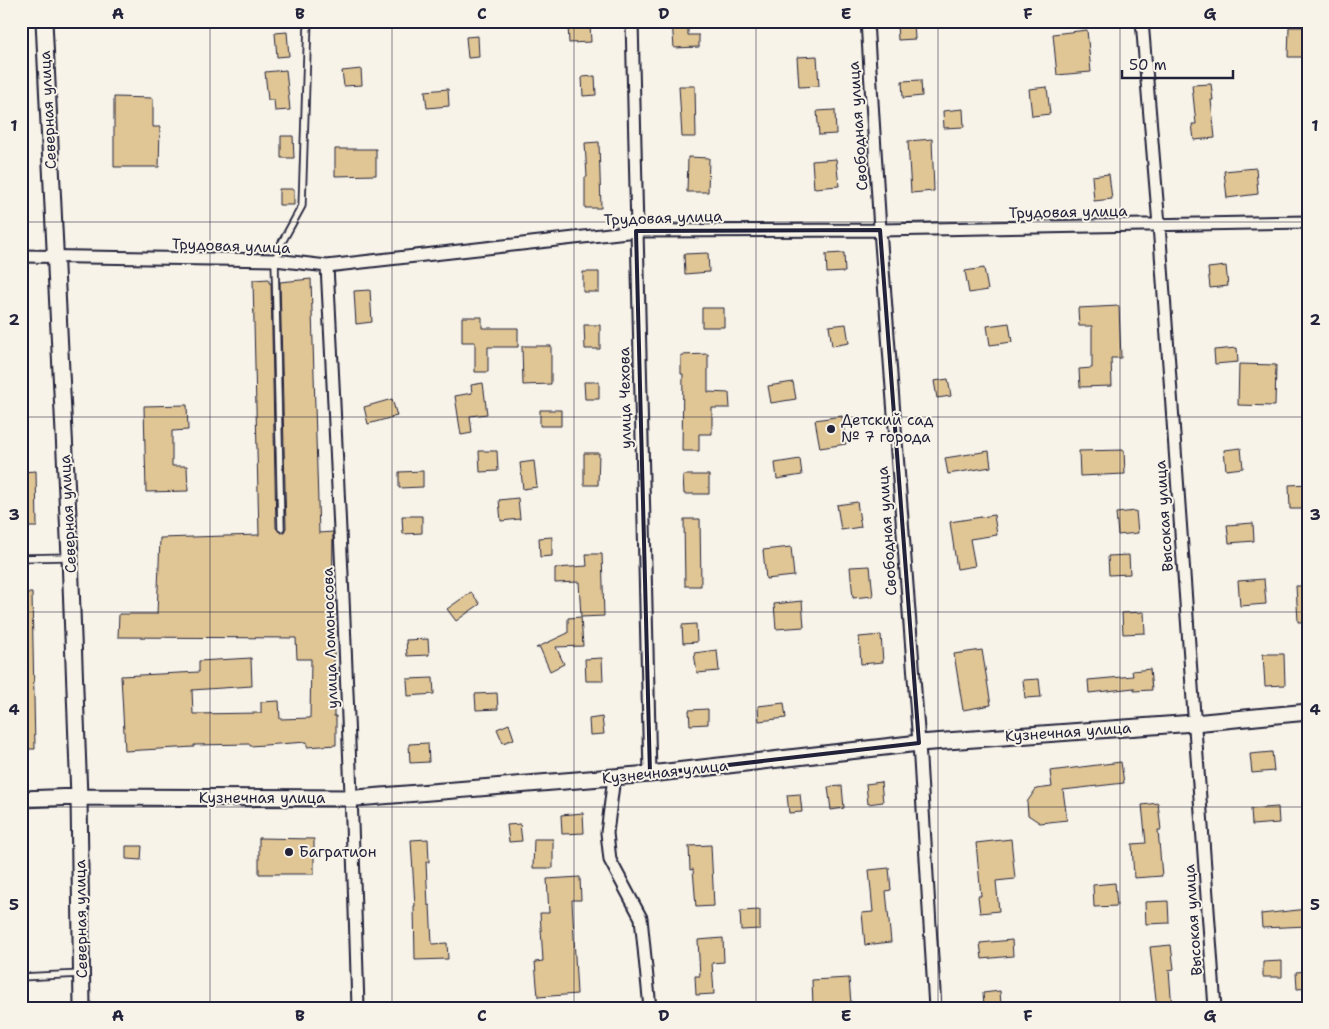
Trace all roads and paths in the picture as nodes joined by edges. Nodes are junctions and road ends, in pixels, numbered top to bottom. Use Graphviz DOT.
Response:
graph roads {
  1 [pos="44,21"];
  2 [pos="308,21"];
  3 [pos="632,21"];
  4 [pos="867,21"];
  5 [pos="1142,21"];
  6 [pos="1308,222"];
  7 [pos="1159,225"];
  8 [pos="880,230"];
  9 [pos="636,231"];
  10 [pos="21,256"];
  11 [pos="55,257"];
  12 [pos="275,260"];
  13 [pos="327,266"];
  14 [pos="281,528"];
  15 [pos="70,557"];
  16 [pos="21,558"];
  17 [pos="1308,712"];
  18 [pos="1194,723"];
  19 [pos="919,743"];
  20 [pos="650,774"];
  21 [pos="614,777"];
  22 [pos="79,797"];
  23 [pos="352,798"];
  24 [pos="21,799"];
  25 [pos="81,974"];
  26 [pos="21,977"];
  27 [pos="82,1008"];
  28 [pos="358,1008"];
  29 [pos="650,1008"];
  30 [pos="934,1008"];
  31 [pos="1215,1008"];
  1 -- 11 [label="street, Северная улица"];
  2 -- 12 [label="lane"];
  3 -- 9 [label="street, улица Чехова"];
  4 -- 8 [label="street, Свободная улица"];
  5 -- 7 [label="street, Высокая улица"];
  6 -- 7 [label="street, Трудовая улица"];
  7 -- 8 [label="street, Трудовая улица"];
  7 -- 18 [label="street, Высокая улица"];
  8 -- 9 [label="street, Трудовая улица"];
  8 -- 19 [label="street, Свободная улица"];
  9 -- 13 [label="street, Трудовая улица"];
  9 -- 20 [label="street, улица Чехова"];
  10 -- 11 [label="street, Трудовая улица"];
  11 -- 12 [label="street, Трудовая улица"];
  11 -- 15 [label="street, Северная улица"];
  12 -- 13 [label="street, Трудовая улица"];
  12 -- 14 [label="lane"];
  13 -- 23 [label="street, улица Ломоносова"];
  15 -- 16 [label="lane"];
  15 -- 22 [label="street, Северная улица"];
  17 -- 18 [label="street, Кузнечная улица"];
  18 -- 19 [label="street, Кузнечная улица"];
  18 -- 31 [label="street, Высокая улица"];
  19 -- 20 [label="street, Кузнечная улица"];
  19 -- 30 [label="street, Свободная улица"];
  20 -- 21 [label="street, Кузнечная улица"];
  21 -- 23 [label="street, Кузнечная улица"];
  21 -- 29 [label="street"];
  22 -- 23 [label="street, Кузнечная улица"];
  22 -- 24 [label="street, Кузнечная улица"];
  22 -- 25 [label="street, Северная улица"];
  23 -- 28 [label="street, улица Ломоносова"];
  25 -- 26 [label="lane"];
  25 -- 27 [label="street, Северная улица"];
}
